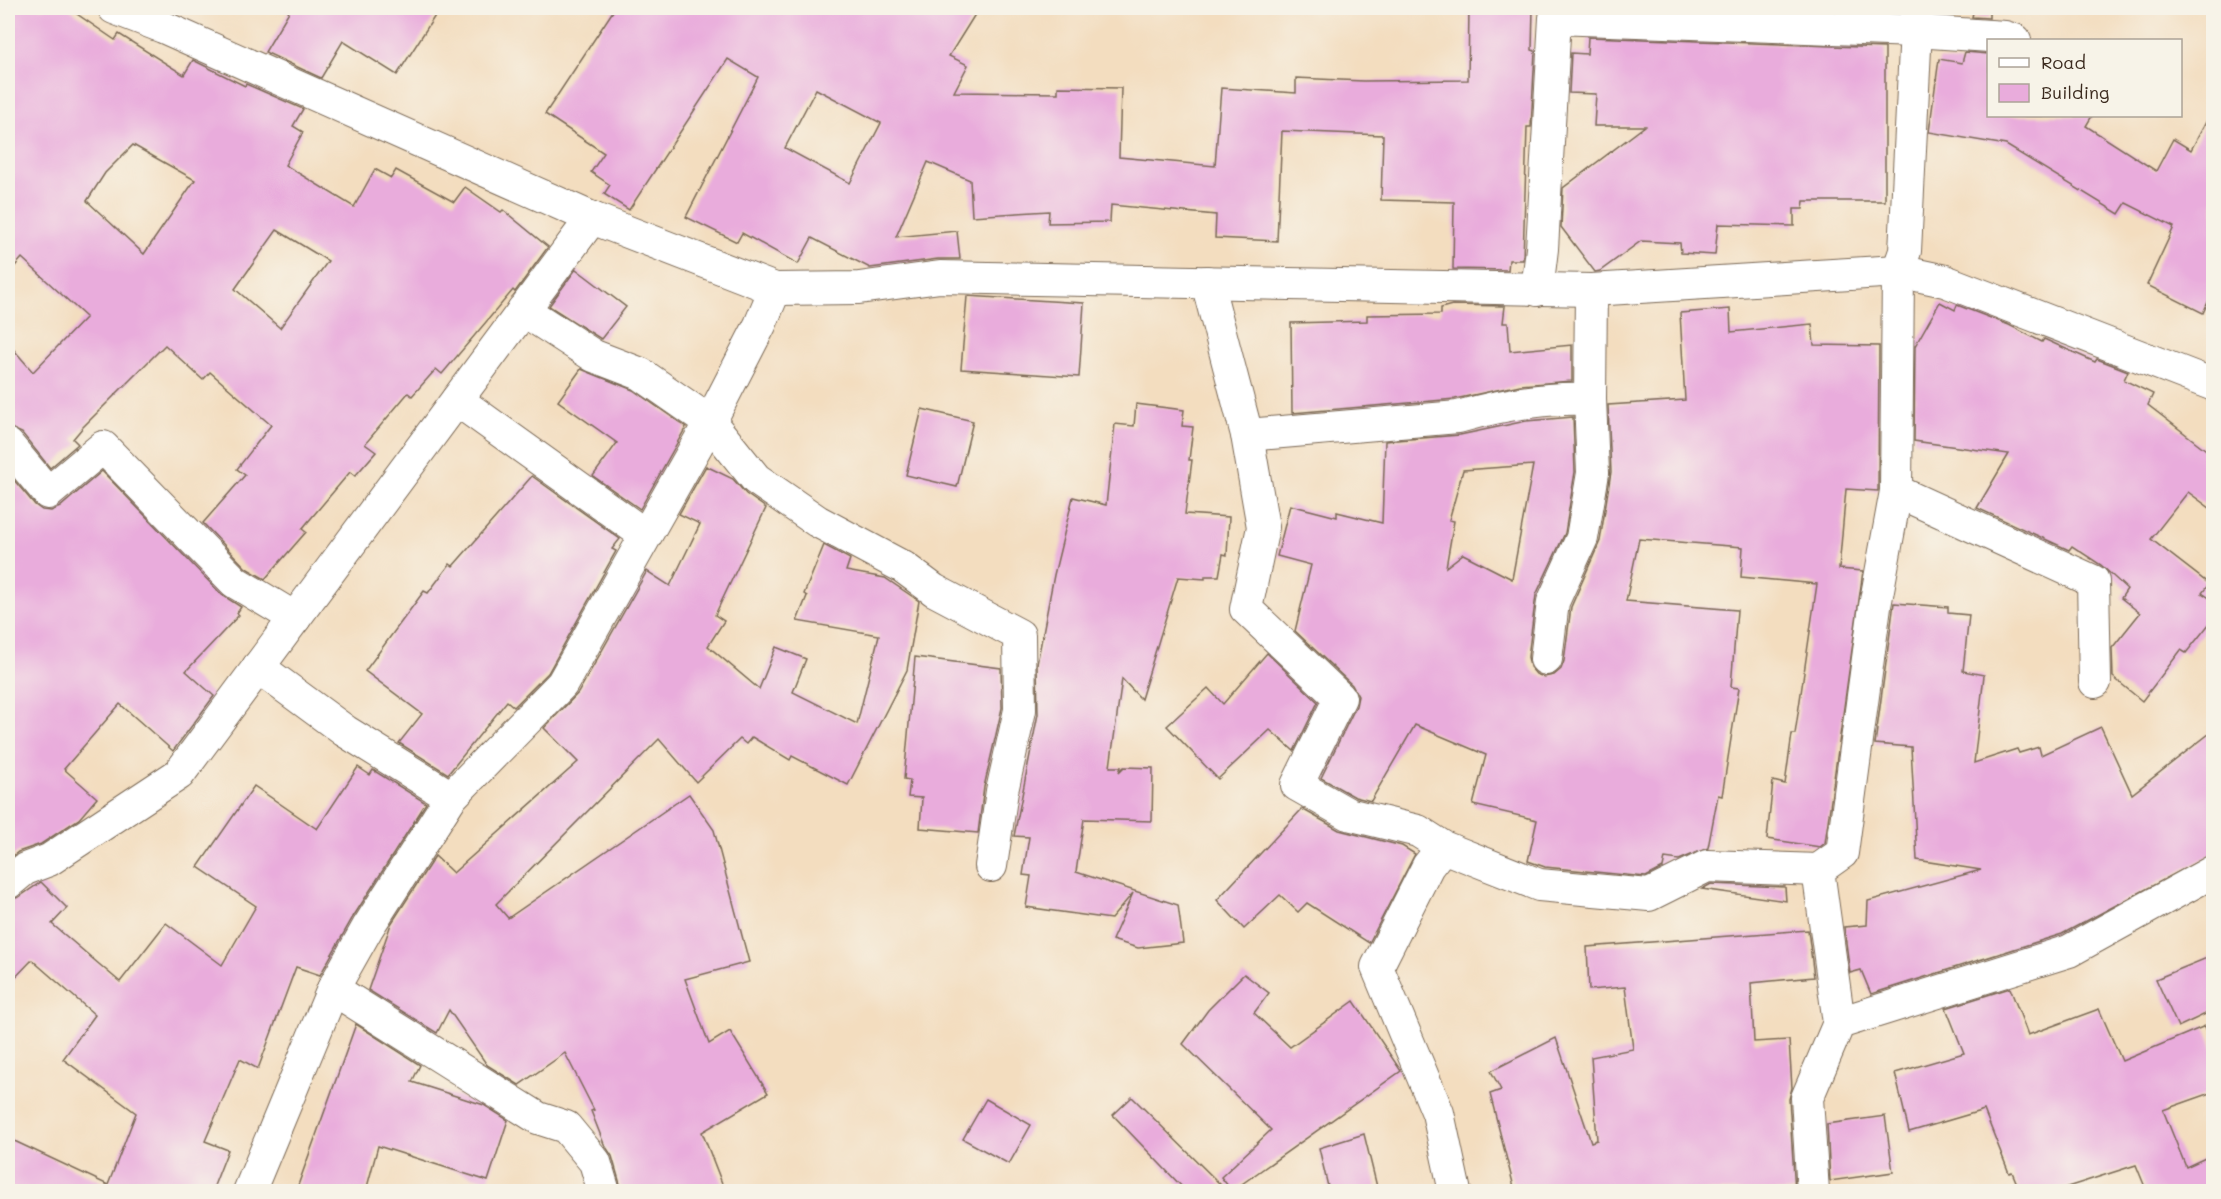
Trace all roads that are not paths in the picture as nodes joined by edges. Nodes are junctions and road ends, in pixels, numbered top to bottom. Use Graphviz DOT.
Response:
graph roads {
  1 [pos="114,8"];
  2 [pos="1916,19"];
  3 [pos="2012,39"];
  4 [pos="592,218"];
  5 [pos="1898,271"];
  6 [pos="1207,282"];
  7 [pos="775,289"];
  8 [pos="1537,290"];
  9 [pos="1591,290"];
  10 [pos="524,310"];
  11 [pos="2214,385"];
  12 [pos="1590,399"];
  13 [pos="457,400"];
  14 [pos="710,422"];
  15 [pos="1247,435"];
  16 [pos="8,445"];
  17 [pos="1896,491"];
  18 [pos="645,535"];
  19 [pos="295,618"];
  20 [pos="1546,660"];
  21 [pos="258,667"];
  22 [pos="2095,682"];
  23 [pos="451,797"];
  24 [pos="1443,847"];
  25 [pos="991,866"];
  26 [pos="1818,870"];
  27 [pos="2214,871"];
  28 [pos="8,883"];
  29 [pos="333,989"];
  30 [pos="1839,1023"];
  31 [pos="249,1191"];
  32 [pos="604,1191"];
  33 [pos="1455,1191"];
  34 [pos="1813,1191"];
  1 -- 4 [label="street"];
  2 -- 3 [label="street"];
  2 -- 5 [label="street"];
  2 -- 8 [label="street"];
  4 -- 7 [label="street"];
  4 -- 10 [label="street"];
  5 -- 9 [label="street"];
  5 -- 11 [label="street"];
  5 -- 17 [label="street"];
  6 -- 7 [label="street"];
  6 -- 8 [label="street"];
  6 -- 15 [label="street"];
  7 -- 14 [label="street"];
  8 -- 9 [label="street"];
  9 -- 12 [label="street"];
  10 -- 13 [label="street"];
  10 -- 14 [label="street"];
  12 -- 15 [label="street"];
  12 -- 20 [label="street"];
  13 -- 18 [label="street"];
  13 -- 19 [label="street"];
  14 -- 18 [label="street"];
  14 -- 25 [label="street"];
  15 -- 24 [label="street"];
  16 -- 19 [label="street"];
  17 -- 22 [label="street"];
  17 -- 26 [label="street"];
  18 -- 23 [label="street"];
  19 -- 21 [label="street"];
  21 -- 23 [label="street"];
  21 -- 28 [label="street"];
  23 -- 29 [label="street"];
  24 -- 26 [label="street"];
  24 -- 33 [label="street"];
  26 -- 30 [label="street"];
  27 -- 30 [label="street"];
  29 -- 31 [label="street"];
  29 -- 32 [label="street"];
  30 -- 34 [label="street"];
}
